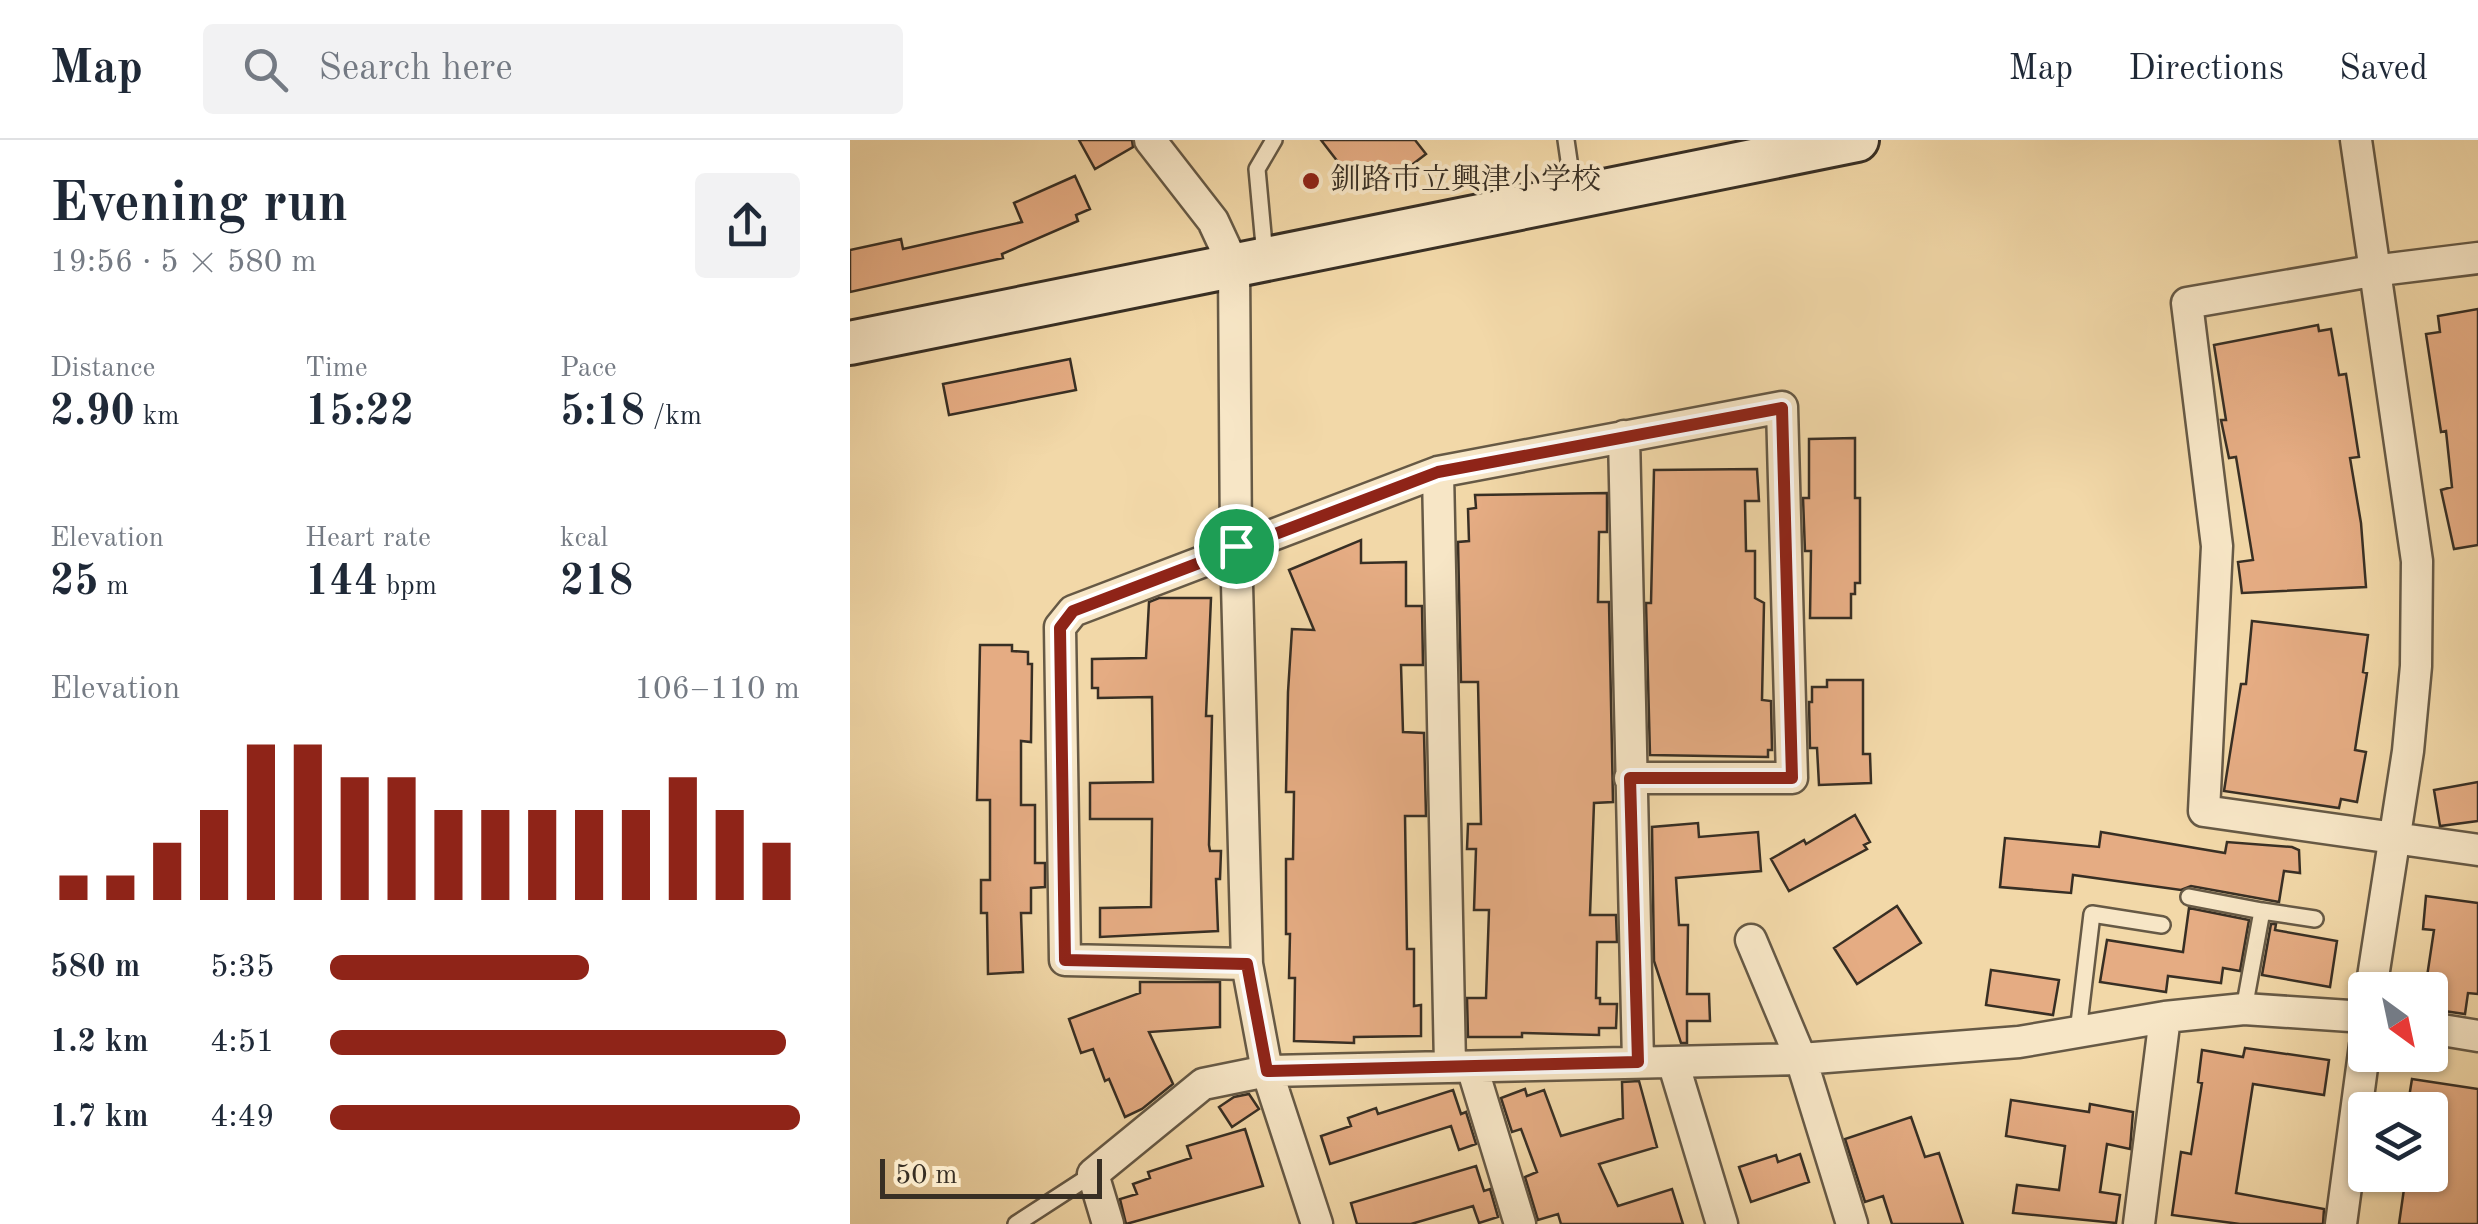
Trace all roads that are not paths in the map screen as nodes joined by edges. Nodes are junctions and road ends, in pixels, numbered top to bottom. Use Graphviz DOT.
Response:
graph roads {
  1 [pos="1150,140"];
  2 [pos="1274,140"];
  3 [pos="1566,140"];
  4 [pos="1857,140"];
  5 [pos="2356,140"];
  6 [pos="1574,196"];
  7 [pos="2478,258"];
  8 [pos="1250,263"];
  9 [pos="2372,272"];
  10 [pos="850,342"];
  11 [pos="1624,436"];
  12 [pos="1438,472"];
  13 [pos="1236,546"];
  14 [pos="1630,778"];
  15 [pos="2397,839"];
  16 [pos="2478,850"];
  17 [pos="2189,897"];
  18 [pos="2262,911"];
  19 [pos="2315,919"];
  20 [pos="2162,926"];
  21 [pos="1751,940"];
  22 [pos="1247,964"];
  23 [pos="2375,972"];
  24 [pos="2244,1008"];
  25 [pos="2348,1016"];
  26 [pos="2165,1017"];
  27 [pos="2448,1031"];
  28 [pos="2078,1032"];
  29 [pos="2478,1036"];
  30 [pos="1801,1060"];
  31 [pos="1638,1062"];
  32 [pos="1673,1062"];
  33 [pos="1460,1066"];
  34 [pos="1267,1071"];
  35 [pos="2362,1072"];
  36 [pos="1093,1174"];
  37 [pos="1016,1224"];
  38 [pos="1108,1224"];
  39 [pos="1317,1224"];
  40 [pos="1520,1224"];
  41 [pos="1722,1224"];
  42 [pos="1852,1224"];
  43 [pos="2139,1224"];
  44 [pos="2342,1224"];
  1 -- 8 [label="street"];
  2 -- 8 [label="lane"];
  3 -- 6 [label="lane"];
  4 -- 6 [label="street"];
  5 -- 9 [label="street"];
  6 -- 8 [label="street"];
  7 -- 9 [label="street"];
  8 -- 10 [label="street"];
  8 -- 13 [label="street"];
  9 -- 15 [label="street"];
  9 -- 15 [label="street"];
  11 -- 12 [label="street"];
  11 -- 14 [label="street"];
  11 -- 14 [label="street"];
  12 -- 13 [label="street"];
  12 -- 33 [label="street"];
  13 -- 22 [label="street"];
  13 -- 22 [label="street"];
  14 -- 31 [label="street"];
  15 -- 16 [label="street"];
  15 -- 23 [label="street"];
  17 -- 18 [label="lane"];
  18 -- 19 [label="lane"];
  18 -- 24 [label="lane"];
  20 -- 28 [label="lane"];
  21 -- 30 [label="street"];
  22 -- 34 [label="street"];
  24 -- 25 [label="street"];
  24 -- 26 [label="street"];
  26 -- 28 [label="street"];
  26 -- 43 [label="street"];
  27 -- 29 [label="street"];
  28 -- 30 [label="street"];
  30 -- 32 [label="street"];
  30 -- 42 [label="street"];
  31 -- 32 [label="street"];
  31 -- 33 [label="street"];
  32 -- 41 [label="street"];
  33 -- 34 [label="street"];
  33 -- 40 [label="street"];
  34 -- 36 [label="street"];
  34 -- 39 [label="street"];
  35 -- 44 [label="street"];
  36 -- 37 [label="lane"];
  36 -- 38 [label="street"];
}
